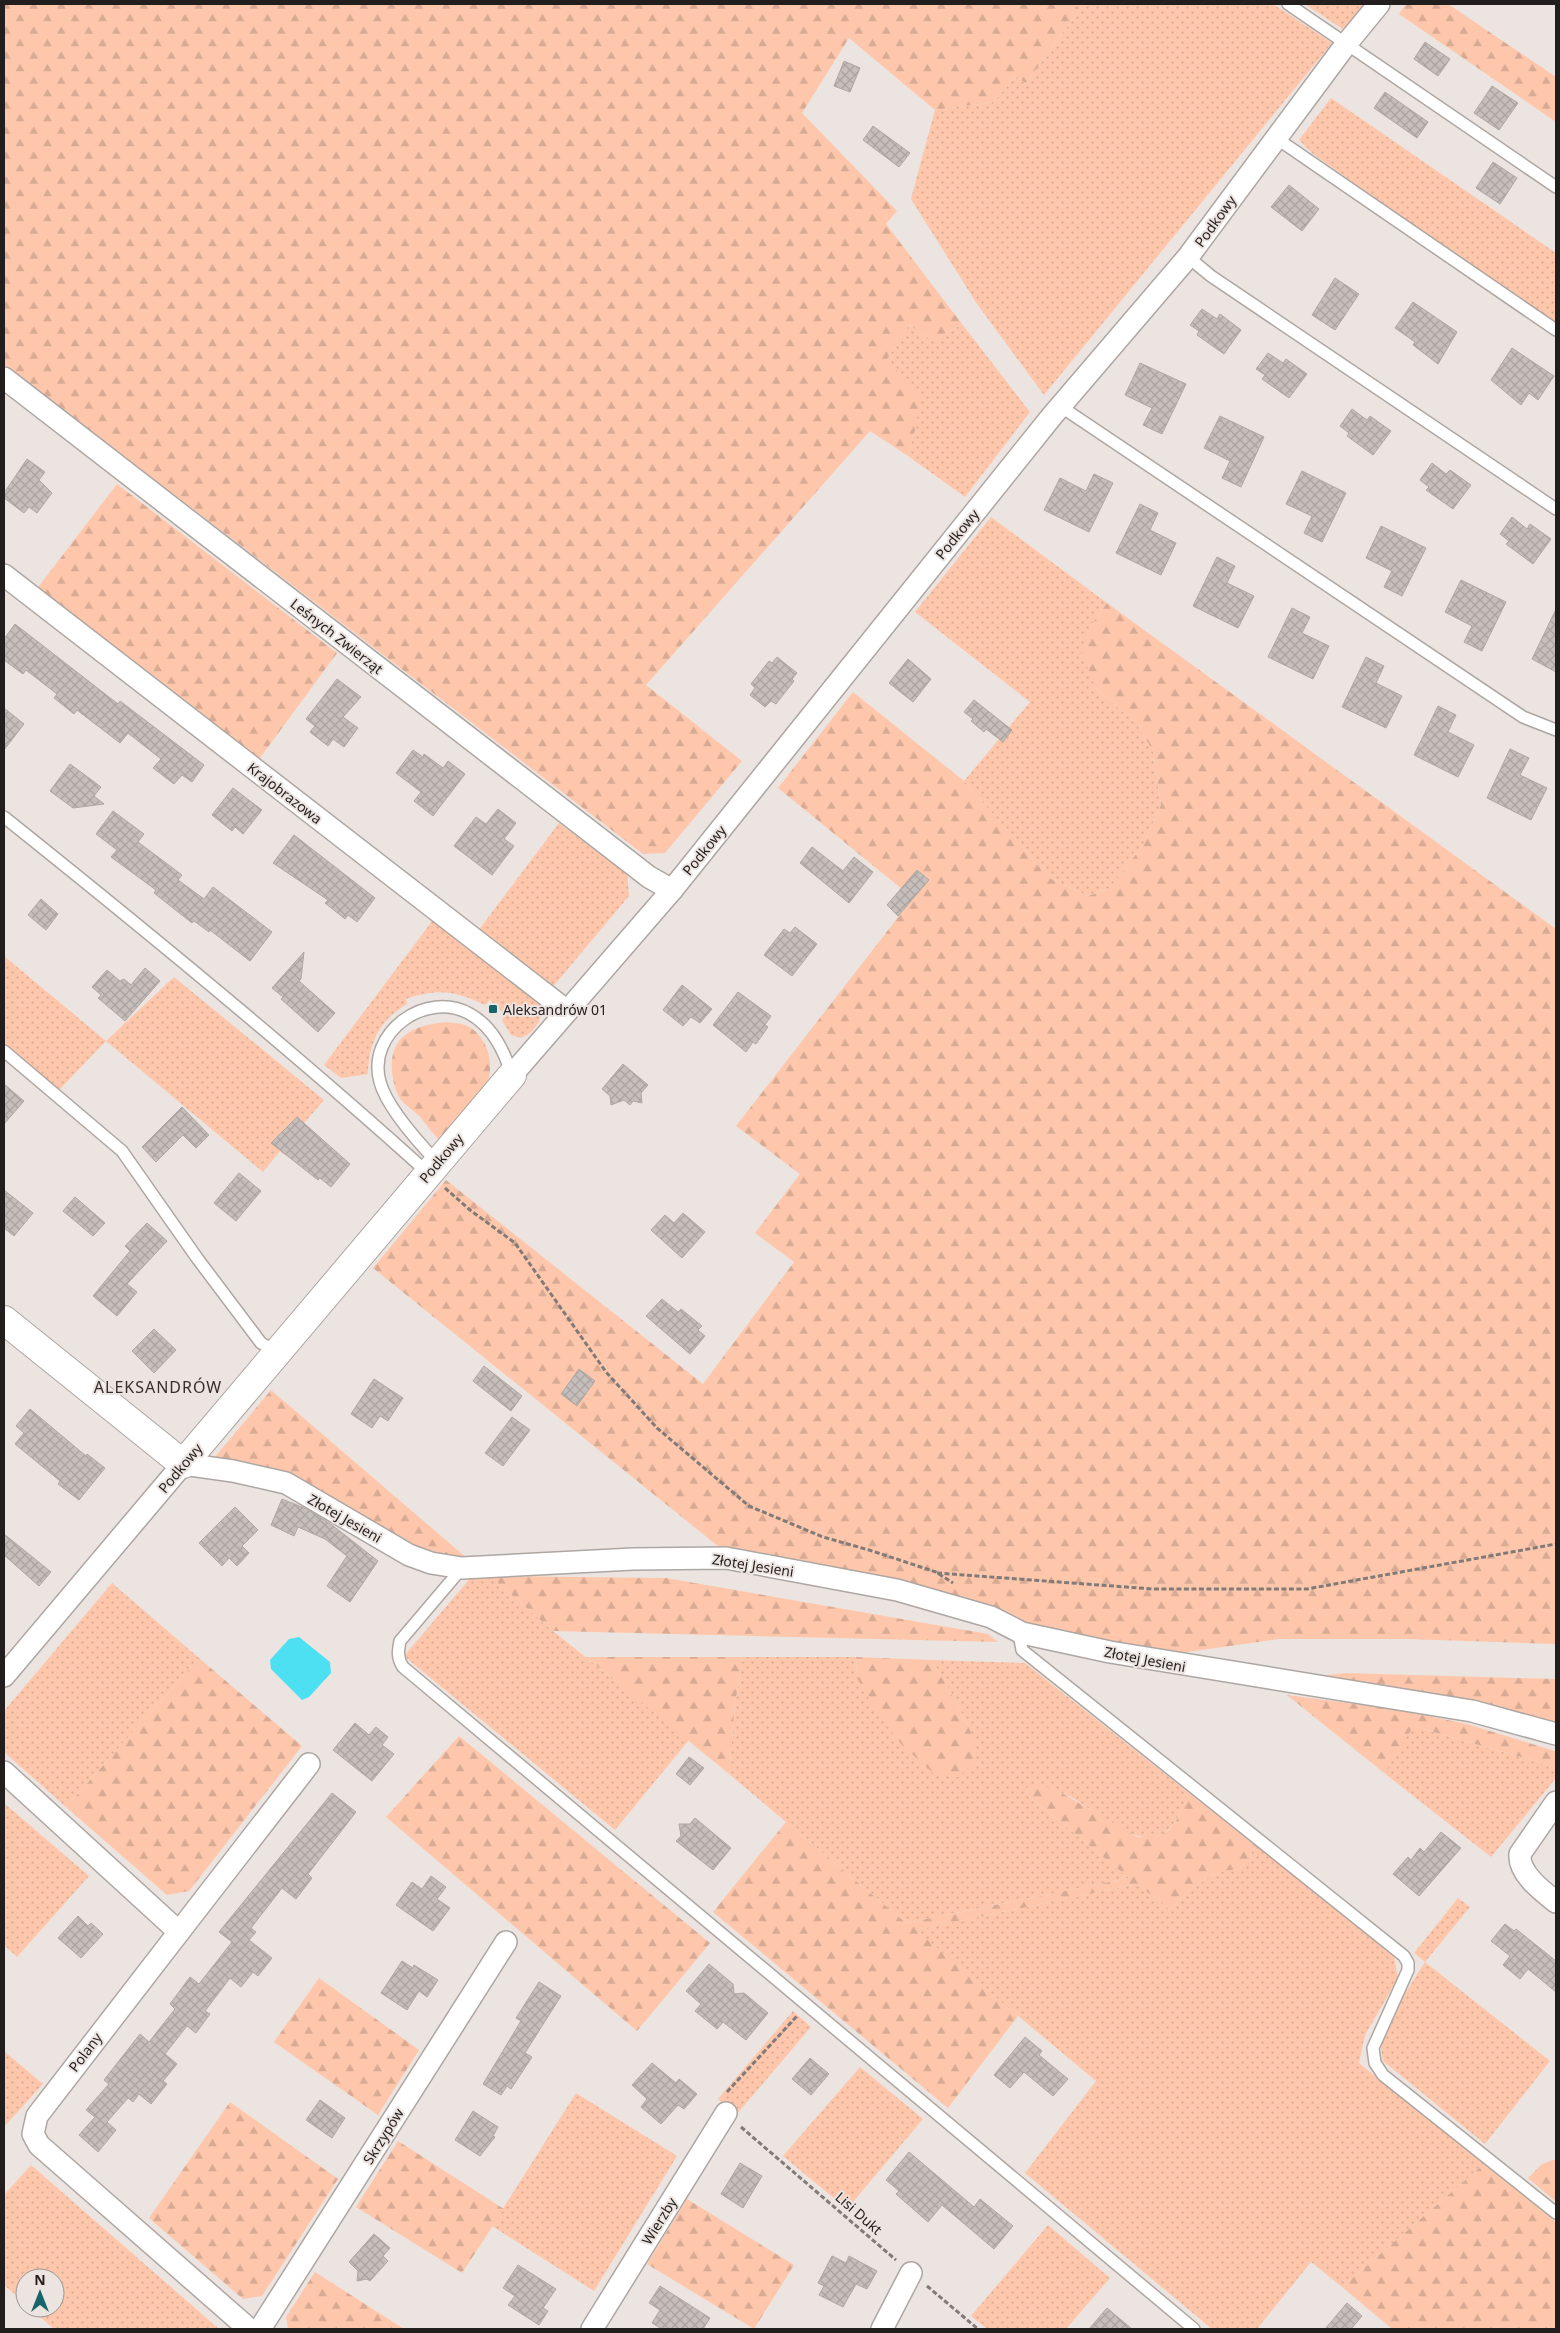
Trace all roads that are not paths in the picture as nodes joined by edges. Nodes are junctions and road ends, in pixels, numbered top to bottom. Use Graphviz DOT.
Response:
graph roads {
  1 [pos="1288,4"];
  2 [pos="1379,4"];
  3 [pos="1348,43"];
  4 [pos="1276,138"];
  5 [pos="1556,187"];
  6 [pos="1188,257"];
  7 [pos="1556,330"];
  8 [pos="4,378"];
  9 [pos="1060,406"];
  10 [pos="1556,510"];
  11 [pos="4,575"];
  12 [pos="1556,730"];
  13 [pos="4,818"];
  14 [pos="672,890"];
  15 [pos="567,1011"];
  16 [pos="4,1051"];
  17 [pos="512,1075"];
  18 [pos="433,1168"];
  19 [pos="4,1320"];
  20 [pos="278,1353"];
  21 [pos="183,1464"];
  22 [pos="462,1568"];
  23 [pos="1022,1633"];
  24 [pos="4,1676"];
  25 [pos="1556,1734"];
  26 [pos="309,1764"];
  27 [pos="4,1772"];
  28 [pos="1556,1802"];
  29 [pos="1556,1902"];
  30 [pos="178,1932"];
  31 [pos="506,1942"];
  32 [pos="725,2104"];
  33 [pos="1556,2213"];
  34 [pos="911,2273"];
  35 [pos="249,2329"];
  36 [pos="260,2329"];
  37 [pos="592,2329"];
  38 [pos="882,2329"];
  39 [pos="1194,2329"];
  1 -- 3 [label="lane"];
  2 -- 3 [label="street, Podkowy"];
  3 -- 4 [label="street, Podkowy"];
  3 -- 5 [label="lane"];
  4 -- 6 [label="street, Podkowy"];
  4 -- 7 [label="lane"];
  6 -- 9 [label="street, Podkowy"];
  6 -- 10 [label="lane"];
  8 -- 14 [label="street, Leśnych Zwierząt"];
  9 -- 12 [label="lane"];
  9 -- 14 [label="street, Podkowy"];
  11 -- 15 [label="street, Krajobrazowa"];
  13 -- 18 [label="lane"];
  14 -- 15 [label="street, Podkowy"];
  15 -- 17 [label="street, Podkowy"];
  16 -- 20 [label="lane"];
  17 -- 18 [label="street, Podkowy"];
  17 -- 18 [label="lane"];
  18 -- 20 [label="street, Podkowy"];
  19 -- 21 [label="street"];
  20 -- 21 [label="street, Podkowy"];
  21 -- 22 [label="street, Złotej Jesieni"];
  21 -- 24 [label="street, Podkowy"];
  22 -- 23 [label="street, Złotej Jesieni"];
  22 -- 39 [label="lane"];
  23 -- 25 [label="street, Złotej Jesieni"];
  23 -- 33 [label="lane"];
  26 -- 30 [label="street, Polany"];
  27 -- 30 [label="street"];
  28 -- 29 [label="street"];
  30 -- 35 [label="street, Polany"];
  31 -- 36 [label="street, Skrzypów"];
  32 -- 37 [label="street, Wierzby"];
  34 -- 38 [label="street"];
}
